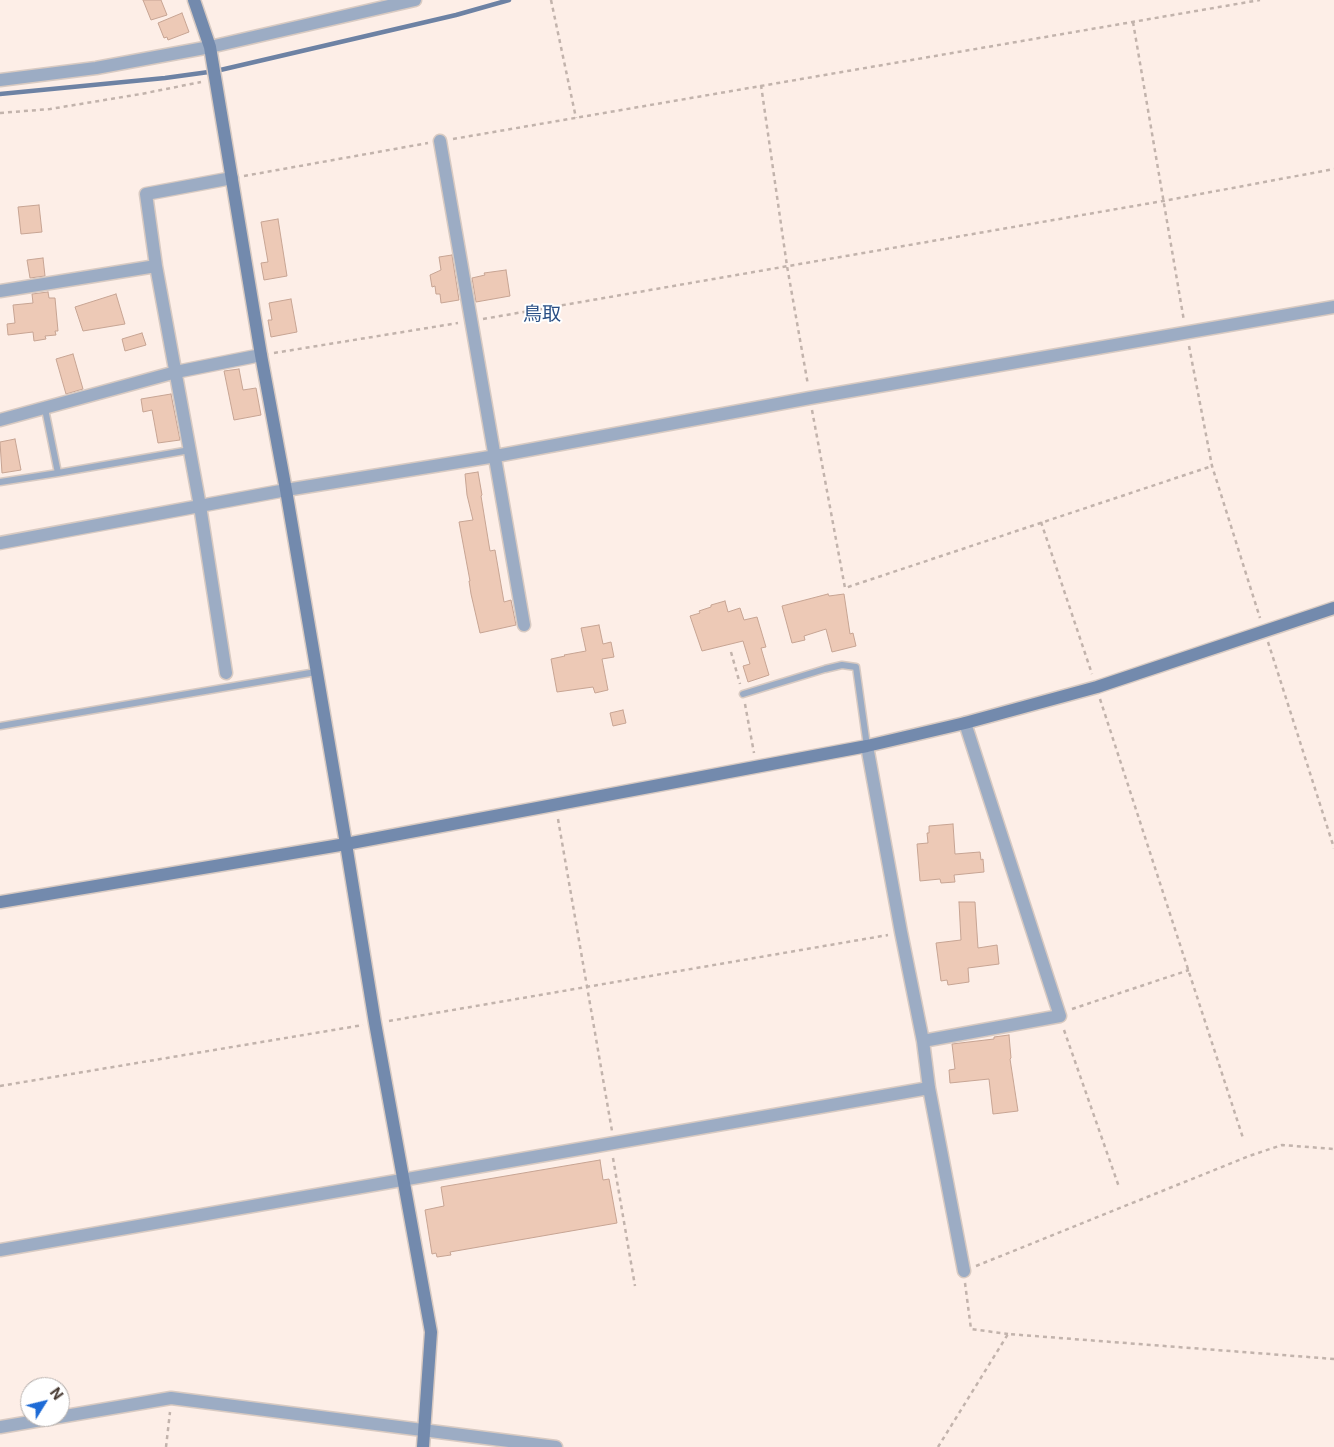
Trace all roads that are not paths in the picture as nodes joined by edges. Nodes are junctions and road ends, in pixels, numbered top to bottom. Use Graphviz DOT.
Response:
graph roads {
  1 [pos="194,0"];
  2 [pos="416,0"];
  3 [pos="210,47"];
  4 [pos="0,80"];
  5 [pos="440,141"];
  6 [pos="232,178"];
  7 [pos="156,266"];
  8 [pos="0,291"];
  9 [pos="1334,307"];
  10 [pos="261,355"];
  11 [pos="176,372"];
  12 [pos="45,409"];
  13 [pos="0,420"];
  14 [pos="190,450"];
  15 [pos="496,456"];
  16 [pos="58,473"];
  17 [pos="0,482"];
  18 [pos="286,490"];
  19 [pos="200,506"];
  20 [pos="0,543"];
  21 [pos="1334,608"];
  22 [pos="524,625"];
  23 [pos="316,672"];
  24 [pos="226,673"];
  25 [pos="743,694"];
  26 [pos="965,724"];
  27 [pos="0,726"];
  28 [pos="867,746"];
  29 [pos="346,844"];
  30 [pos="0,902"];
  31 [pos="923,1040"];
  32 [pos="929,1088"];
  33 [pos="403,1180"];
  34 [pos="0,1250"];
  35 [pos="964,1271"];
  36 [pos="0,1427"];
  37 [pos="426,1431"];
  38 [pos="423,1447"];
  39 [pos="556,1447"];
  1 -- 3 [label="street"];
  2 -- 3 [label="street"];
  3 -- 4 [label="street"];
  3 -- 6 [label="street"];
  5 -- 15 [label="street"];
  6 -- 7 [label="street"];
  6 -- 10 [label="street"];
  7 -- 8 [label="street"];
  7 -- 11 [label="street"];
  9 -- 15 [label="street"];
  10 -- 11 [label="street"];
  10 -- 18 [label="street"];
  11 -- 12 [label="street"];
  11 -- 14 [label="street"];
  12 -- 13 [label="street"];
  12 -- 16 [label="lane"];
  14 -- 16 [label="lane"];
  14 -- 19 [label="street"];
  15 -- 18 [label="street"];
  15 -- 22 [label="street"];
  16 -- 17 [label="lane"];
  18 -- 19 [label="street"];
  18 -- 23 [label="street"];
  19 -- 20 [label="street"];
  19 -- 24 [label="street"];
  21 -- 26 [label="street"];
  23 -- 27 [label="lane"];
  23 -- 29 [label="street"];
  25 -- 28 [label="lane"];
  26 -- 28 [label="street"];
  26 -- 31 [label="street"];
  28 -- 29 [label="street"];
  28 -- 31 [label="street"];
  29 -- 30 [label="street"];
  29 -- 33 [label="street"];
  31 -- 32 [label="street"];
  32 -- 33 [label="street"];
  32 -- 35 [label="street"];
  33 -- 34 [label="street"];
  33 -- 37 [label="street"];
  36 -- 37 [label="street"];
  37 -- 38 [label="street"];
  37 -- 39 [label="street"];
}
